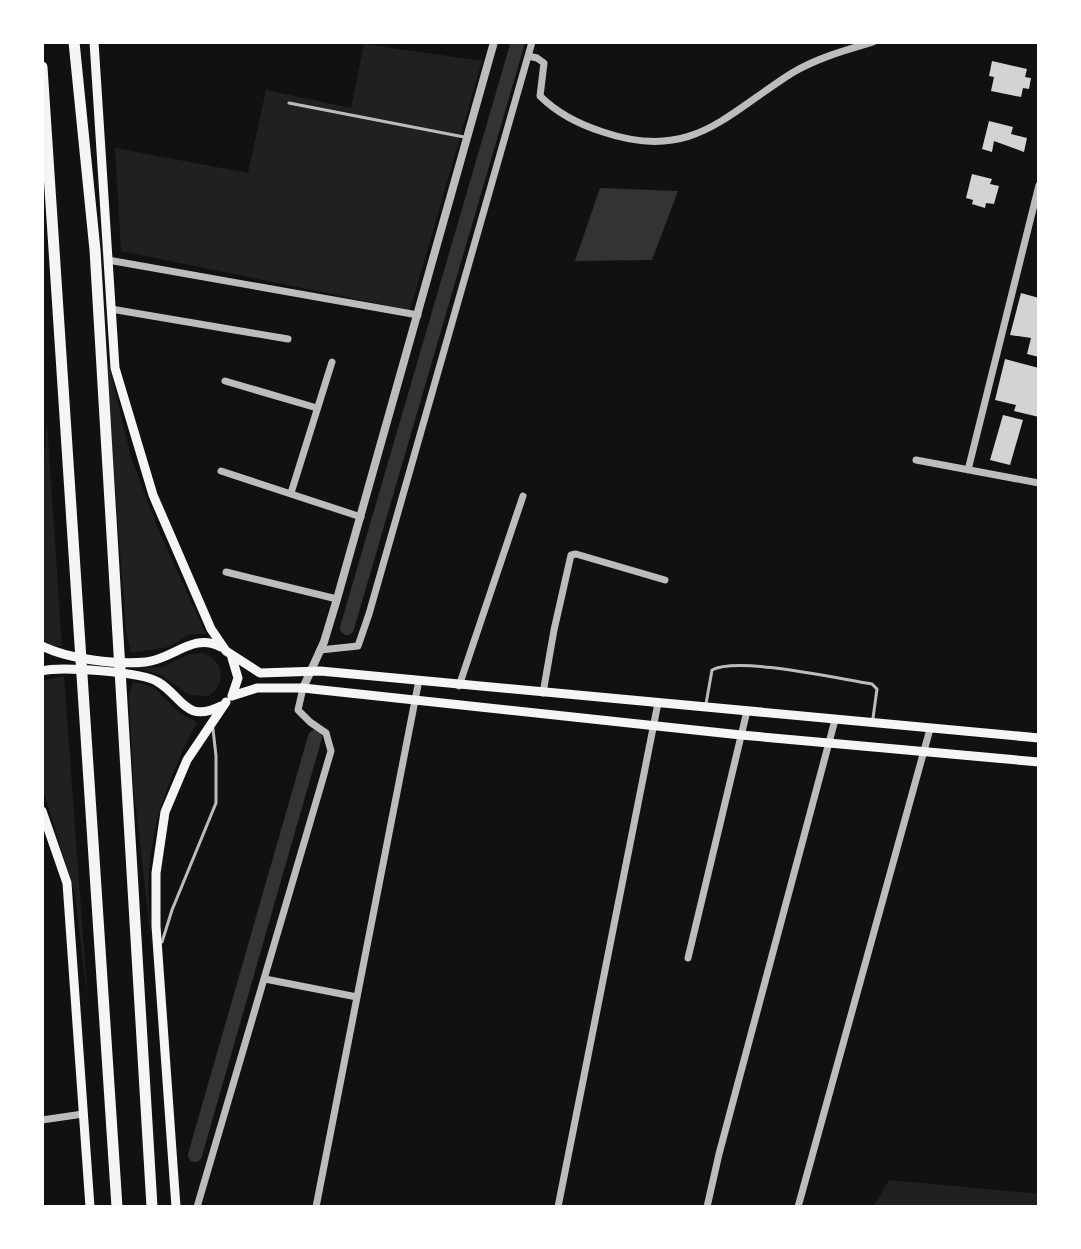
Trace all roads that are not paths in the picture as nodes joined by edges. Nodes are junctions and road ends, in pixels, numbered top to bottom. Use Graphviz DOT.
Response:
graph roads {
  1 [pos="74,42"];
  2 [pos="94,42"];
  3 [pos="494,42"];
  4 [pos="532,42"];
  5 [pos="873,42"];
  6 [pos="528,56"];
  7 [pos="42,67"];
  8 [pos="289,103"];
  9 [pos="467,138"];
  10 [pos="1039,185"];
  11 [pos="108,260"];
  12 [pos="111,309"];
  13 [pos="418,315"];
  14 [pos="288,339"];
  15 [pos="332,362"];
  16 [pos="225,381"];
  17 [pos="317,408"];
  18 [pos="916,460"];
  19 [pos="968,470"];
  20 [pos="221,471"];
  21 [pos="1039,483"];
  22 [pos="291,493"];
  23 [pos="523,496"];
  24 [pos="361,517"];
  25 [pos="226,572"];
  26 [pos="665,580"];
  27 [pos="337,599"];
  28 [pos="42,646"];
  29 [pos="320,650"];
  30 [pos="226,651"];
  31 [pos="42,671"];
  32 [pos="309,671"];
  33 [pos="419,680"];
  34 [pos="459,686"];
  35 [pos="303,688"];
  36 [pos="543,693"];
  37 [pos="229,699"];
  38 [pos="415,699"];
  39 [pos="658,703"];
  40 [pos="706,707"];
  41 [pos="747,711"];
  42 [pos="835,720"];
  43 [pos="212,721"];
  44 [pos="872,723"];
  45 [pos="654,724"];
  46 [pos="930,729"];
  47 [pos="741,735"];
  48 [pos="1039,738"];
  49 [pos="829,743"];
  50 [pos="924,750"];
  51 [pos="1039,762"];
  52 [pos="42,811"];
  53 [pos="158,954"];
  54 [pos="688,958"];
  55 [pos="265,979"];
  56 [pos="357,997"];
  57 [pos="83,1114"];
  58 [pos="42,1120"];
  59 [pos="90,1207"];
  60 [pos="117,1207"];
  61 [pos="152,1207"];
  62 [pos="176,1207"];
  63 [pos="197,1207"];
  64 [pos="316,1207"];
  65 [pos="558,1207"];
  66 [pos="707,1207"];
  67 [pos="798,1207"];
  1 -- 61 [label="highway"];
  2 -- 11 [label="main road"];
  3 -- 9 [label="street"];
  4 -- 6 [label="street"];
  5 -- 6 [label="street"];
  6 -- 29 [label="street"];
  7 -- 60 [label="highway"];
  8 -- 9 [label="lane"];
  9 -- 13 [label="street"];
  10 -- 19 [label="street"];
  11 -- 12 [label="main road"];
  11 -- 13 [label="street"];
  12 -- 14 [label="street"];
  12 -- 30 [label="main road"];
  13 -- 24 [label="street"];
  15 -- 17 [label="street"];
  16 -- 17 [label="street"];
  17 -- 22 [label="street"];
  18 -- 19 [label="street"];
  19 -- 21 [label="street"];
  20 -- 22 [label="street"];
  22 -- 24 [label="street"];
  23 -- 34 [label="street"];
  24 -- 27 [label="street"];
  25 -- 27 [label="street"];
  26 -- 36 [label="street"];
  27 -- 29 [label="street"];
  28 -- 30 [label="main road"];
  29 -- 32 [label="street"];
  30 -- 32 [label="main road"];
  30 -- 37 [label="main road"];
  31 -- 37 [label="main road"];
  32 -- 33 [label="main road"];
  32 -- 35 [label="street"];
  33 -- 34 [label="main road"];
  33 -- 38 [label="street"];
  34 -- 36 [label="main road"];
  35 -- 37 [label="main road"];
  35 -- 38 [label="main road"];
  35 -- 55 [label="street"];
  36 -- 39 [label="main road"];
  37 -- 43 [label="main road"];
  38 -- 45 [label="main road"];
  38 -- 56 [label="street"];
  39 -- 40 [label="main road"];
  39 -- 45 [label="street"];
  40 -- 41 [label="main road"];
  40 -- 44 [label="lane"];
  41 -- 42 [label="main road"];
  41 -- 47 [label="street"];
  42 -- 44 [label="main road"];
  42 -- 49 [label="street"];
  43 -- 53 [label="lane"];
  43 -- 53 [label="main road"];
  44 -- 46 [label="main road"];
  45 -- 47 [label="main road"];
  45 -- 65 [label="street"];
  46 -- 48 [label="main road"];
  46 -- 50 [label="street"];
  47 -- 49 [label="main road"];
  47 -- 54 [label="street"];
  49 -- 50 [label="main road"];
  49 -- 66 [label="street"];
  50 -- 51 [label="main road"];
  50 -- 67 [label="street"];
  52 -- 57 [label="main road"];
  53 -- 62 [label="main road"];
  55 -- 56 [label="street"];
  55 -- 63 [label="street"];
  56 -- 64 [label="street"];
  57 -- 58 [label="street"];
  57 -- 59 [label="main road"];
}
